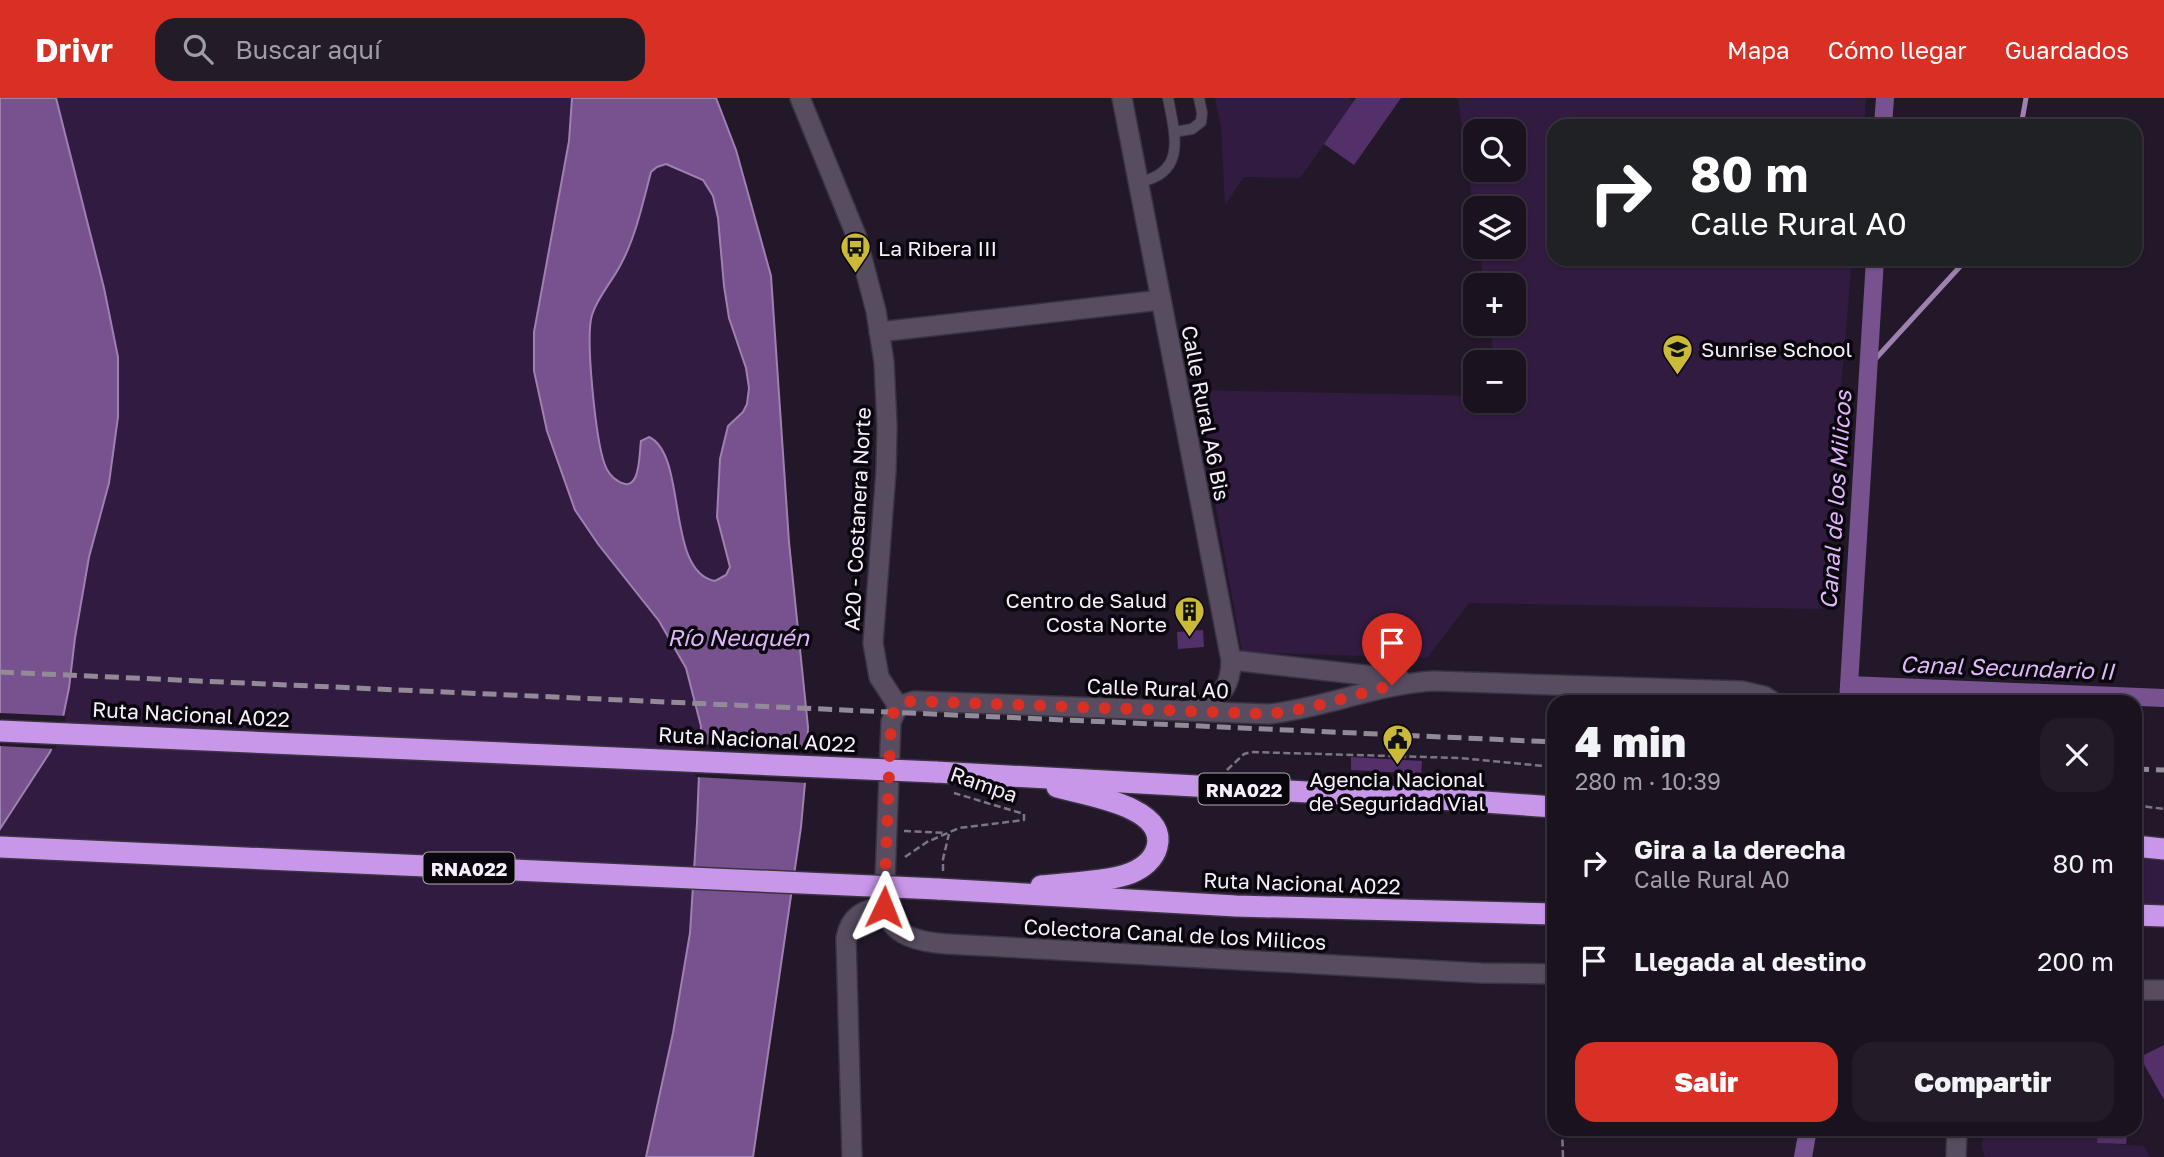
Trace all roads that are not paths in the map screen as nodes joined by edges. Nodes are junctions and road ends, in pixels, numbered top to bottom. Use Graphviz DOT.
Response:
graph roads {
  1 [pos="800,98"];
  2 [pos="1122,98"];
  3 [pos="1168,98"];
  4 [pos="1199,98"];
  5 [pos="1174,132"];
  6 [pos="1139,182"];
  7 [pos="1161,300"];
  8 [pos="879,332"];
  9 [pos="1231,660"];
  10 [pos="1413,682"];
  11 [pos="1760,695"];
  12 [pos="898,706"];
  13 [pos="1184,712"];
  14 [pos="0,731"];
  15 [pos="1020,777"];
  16 [pos="1547,806"];
  17 [pos="2142,847"];
  18 [pos="0,848"];
  19 [pos="2164,849"];
  20 [pos="990,893"];
  21 [pos="884,907"];
  22 [pos="1547,914"];
  23 [pos="2142,915"];
  24 [pos="2164,916"];
  25 [pos="1547,974"];
  26 [pos="1957,1136"];
  27 [pos="852,1157"];
  28 [pos="1956,1157"];
  1 -- 8 [label="street, A20 - Costanera Norte"];
  2 -- 6 [label="street, Calle Rural A6 Bis"];
  3 -- 5 [label="lane"];
  4 -- 5 [label="lane"];
  5 -- 6 [label="lane"];
  6 -- 7 [label="street, Calle Rural A6 Bis"];
  7 -- 8 [label="street"];
  7 -- 9 [label="street, Calle Rural A6 Bis"];
  8 -- 12 [label="street, A20 - Costanera Norte"];
  9 -- 10 [label="street, Calle Rural A0"];
  9 -- 13 [label="street, Calle Rural A6 Bis"];
  10 -- 11 [label="street, Calle Rural A0"];
  10 -- 13 [label="street, Calle Rural A0"];
  12 -- 13 [label="street, Calle Rural A0"];
  12 -- 21 [label="street"];
  14 -- 15 [label="highway, Ruta Nacional A022 / RNA022, bridge"];
  15 -- 16 [label="highway, Ruta Nacional A022 / RNA022"];
  15 -- 20 [label="highway"];
  17 -- 19 [label="highway"];
  18 -- 20 [label="highway, Ruta Nacional A022 / RNA022, bridge"];
  20 -- 22 [label="highway, Ruta Nacional A022 / RNA022"];
  21 -- 25 [label="street, Colectora Canal de los Milicos"];
  21 -- 27 [label="street"];
  23 -- 24 [label="highway"];
  26 -- 28 [label="street"];
}
